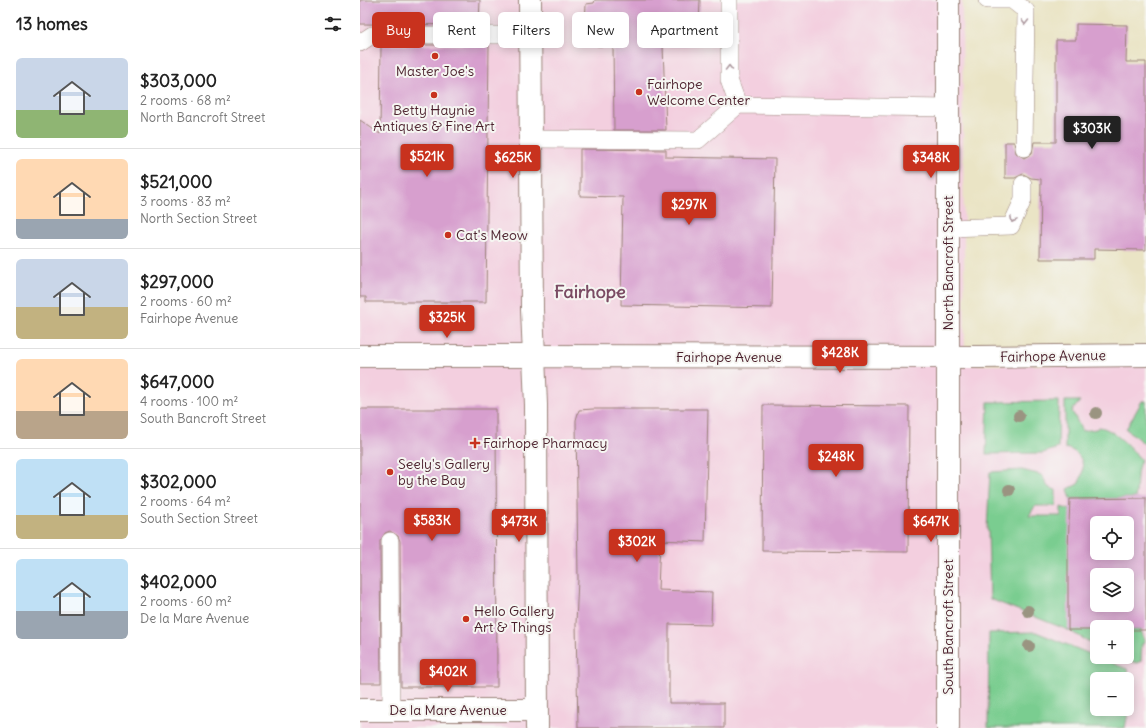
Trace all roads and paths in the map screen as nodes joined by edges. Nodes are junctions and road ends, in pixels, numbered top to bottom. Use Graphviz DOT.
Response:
graph roads {
  1 [pos="530,0"];
  2 [pos="729,0"];
  3 [pos="948,0"];
  4 [pos="987,0"];
  5 [pos="530,12"];
  6 [pos="498,36"];
  7 [pos="366,39"];
  8 [pos="530,48"];
  9 [pos="738,105"];
  10 [pos="948,108"];
  11 [pos="530,139"];
  12 [pos="1024,148"];
  13 [pos="1023,184"];
  14 [pos="948,228"];
  15 [pos="1146,355"];
  16 [pos="360,356"];
  17 [pos="534,356"];
  18 [pos="948,357"];
  19 [pos="390,541"];
  20 [pos="360,710"];
  21 [pos="391,710"];
  22 [pos="536,719"];
  23 [pos="948,728"];
  1 -- 5 [label="street"];
  9 -- 2 [label="lane, one-way"];
  3 -- 10 [label="street, North Bancroft Street"];
  4 -- 12 [label="lane, one-way"];
  6 -- 7 [label="lane"];
  8 -- 11 [label="street"];
  9 -- 10 [label="lane"];
  9 -- 11 [label="lane"];
  10 -- 14 [label="street, North Bancroft Street"];
  11 -- 17 [label="street"];
  13 -- 14 [label="lane, one-way"];
  14 -- 18 [label="street, North Bancroft Street"];
  15 -- 18 [label="street, Fairhope Avenue"];
  16 -- 17 [label="street, Fairhope Avenue"];
  17 -- 18 [label="street, Fairhope Avenue"];
  17 -- 22 [label="street"];
  18 -- 23 [label="street, South Bancroft Street"];
  19 -- 21 [label="lane"];
  20 -- 21 [label="street, De la Mare Avenue"];
  21 -- 22 [label="street, De la Mare Avenue"];
}
